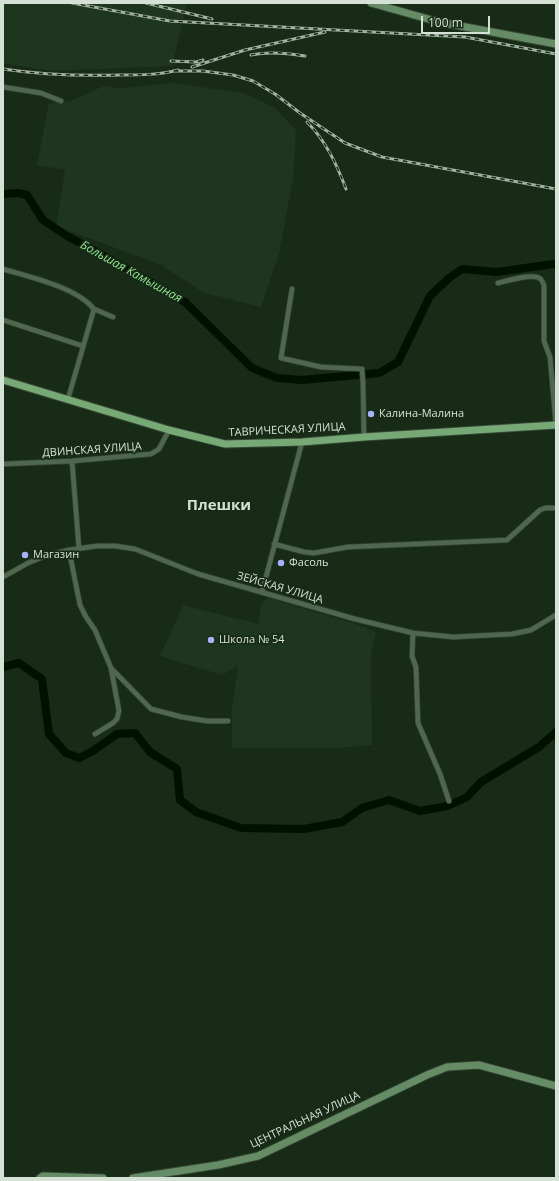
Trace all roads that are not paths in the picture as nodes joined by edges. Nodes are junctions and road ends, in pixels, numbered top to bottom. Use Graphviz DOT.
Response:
graph roads {
  1 [pos="371,3"];
  2 [pos="556,44"];
  3 [pos="3,87"];
  4 [pos="61,101"];
  5 [pos="3,268"];
  6 [pos="498,283"];
  7 [pos="292,289"];
  8 [pos="94,309"];
  9 [pos="113,317"];
  10 [pos="3,320"];
  11 [pos="83,346"];
  12 [pos="3,380"];
  13 [pos="68,400"];
  14 [pos="556,425"];
  15 [pos="169,430"];
  16 [pos="364,436"];
  17 [pos="302,442"];
  18 [pos="72,461"];
  19 [pos="3,464"];
  20 [pos="556,508"];
  21 [pos="274,544"];
  22 [pos="79,548"];
  23 [pos="68,550"];
  24 [pos="3,577"];
  25 [pos="262,592"];
  26 [pos="556,615"];
  27 [pos="413,634"];
  28 [pos="111,668"];
  29 [pos="228,721"];
  30 [pos="95,734"];
  31 [pos="449,801"];
  32 [pos="556,1086"];
  33 [pos="41,1177"];
  34 [pos="103,1178"];
  35 [pos="133,1178"];
  1 -- 2 [label="street"];
  3 -- 4 [label="street"];
  5 -- 8 [label="street"];
  6 -- 14 [label="street"];
  7 -- 16 [label="street"];
  8 -- 9 [label="street"];
  8 -- 11 [label="street"];
  10 -- 11 [label="street"];
  11 -- 13 [label="street"];
  12 -- 13 [label="main road, ТАВРИЧЕСКАЯ УЛИЦА"];
  13 -- 15 [label="main road, ТАВРИЧЕСКАЯ УЛИЦА"];
  14 -- 16 [label="main road, ТАВРИЧЕСКАЯ УЛИЦА"];
  15 -- 17 [label="main road, ТАВРИЧЕСКАЯ УЛИЦА"];
  15 -- 18 [label="street, ДВИНСКАЯ УЛИЦА"];
  16 -- 17 [label="main road, ТАВРИЧЕСКАЯ УЛИЦА"];
  17 -- 21 [label="street"];
  18 -- 19 [label="street, ДВИНСКАЯ УЛИЦА"];
  18 -- 22 [label="street"];
  20 -- 21 [label="street"];
  21 -- 25 [label="street"];
  22 -- 23 [label="street, ЗЕЙСКАЯ УЛИЦА"];
  22 -- 25 [label="street, ЗЕЙСКАЯ УЛИЦА"];
  23 -- 24 [label="street, ЗЕЙСКАЯ УЛИЦА"];
  23 -- 28 [label="street"];
  25 -- 27 [label="street, ЗЕЙСКАЯ УЛИЦА"];
  26 -- 27 [label="street, ЗЕЙСКАЯ УЛИЦА"];
  27 -- 31 [label="street"];
  28 -- 29 [label="street"];
  28 -- 30 [label="street"];
  32 -- 35 [label="street, ЦЕНТРАЛЬНАЯ УЛИЦА"];
  33 -- 34 [label="street"];
}
